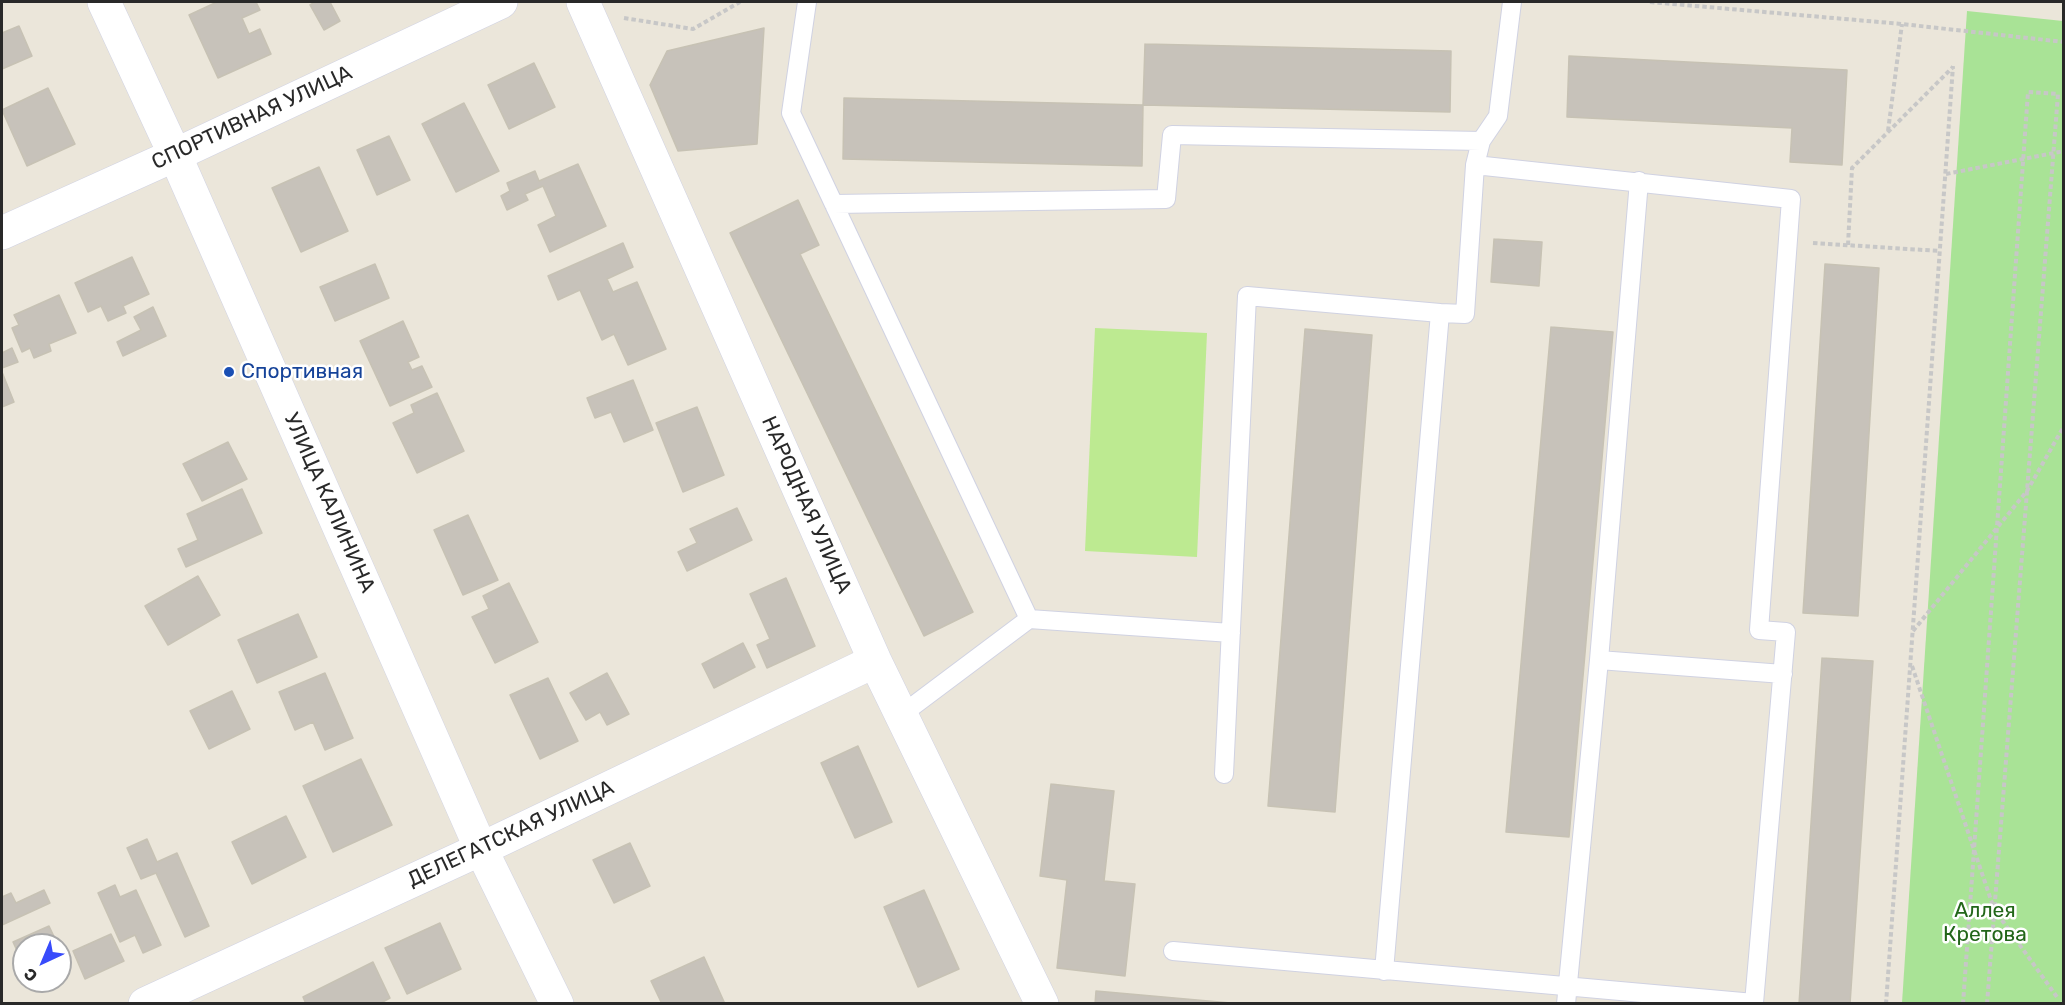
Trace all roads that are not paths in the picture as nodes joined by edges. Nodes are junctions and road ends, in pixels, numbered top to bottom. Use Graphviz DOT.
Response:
graph roads {
  1 [pos="104,2"];
  2 [pos="501,2"];
  3 [pos="583,2"];
  4 [pos="807,2"];
  5 [pos="1512,2"];
  6 [pos="1481,141"];
  7 [pos="176,155"];
  8 [pos="1475,165"];
  9 [pos="1639,181"];
  10 [pos="834,204"];
  11 [pos="2,233"];
  12 [pos="1440,313"];
  13 [pos="1029,619"];
  14 [pos="1231,633"];
  15 [pos="1599,660"];
  16 [pos="875,661"];
  17 [pos="1783,674"];
  18 [pos="901,715"];
  19 [pos="1224,774"];
  20 [pos="481,849"];
  21 [pos="1173,951"];
  22 [pos="1384,971"];
  23 [pos="1567,995"];
  24 [pos="145,1004"];
  25 [pos="557,1004"];
  26 [pos="1042,1004"];
  1 -- 7 [label="street, УЛИЦА КАЛИНИНА"];
  2 -- 7 [label="street, СПОРТИВНАЯ УЛИЦА"];
  3 -- 16 [label="street, НАРОДНАЯ УЛИЦА"];
  4 -- 10 [label="lane"];
  5 -- 6 [label="lane"];
  6 -- 8 [label="lane"];
  6 -- 10 [label="lane"];
  7 -- 11 [label="street, СПОРТИВНАЯ УЛИЦА"];
  7 -- 20 [label="street, УЛИЦА КАЛИНИНА"];
  8 -- 9 [label="lane"];
  8 -- 12 [label="lane"];
  9 -- 15 [label="lane"];
  9 -- 17 [label="lane"];
  10 -- 13 [label="lane"];
  12 -- 14 [label="lane"];
  12 -- 22 [label="lane"];
  13 -- 14 [label="lane"];
  13 -- 18 [label="lane"];
  14 -- 19 [label="lane"];
  15 -- 17 [label="lane"];
  15 -- 23 [label="lane"];
  16 -- 18 [label="street, НАРОДНАЯ УЛИЦА"];
  16 -- 20 [label="street, ДЕЛЕГАТСКАЯ УЛИЦА"];
  17 -- 23 [label="lane"];
  18 -- 26 [label="street, НАРОДНАЯ УЛИЦА"];
  20 -- 24 [label="street, ДЕЛЕГАТСКАЯ УЛИЦА"];
  20 -- 25 [label="street, УЛИЦА КАЛИНИНА"];
  21 -- 22 [label="lane"];
  22 -- 23 [label="lane"];
}
